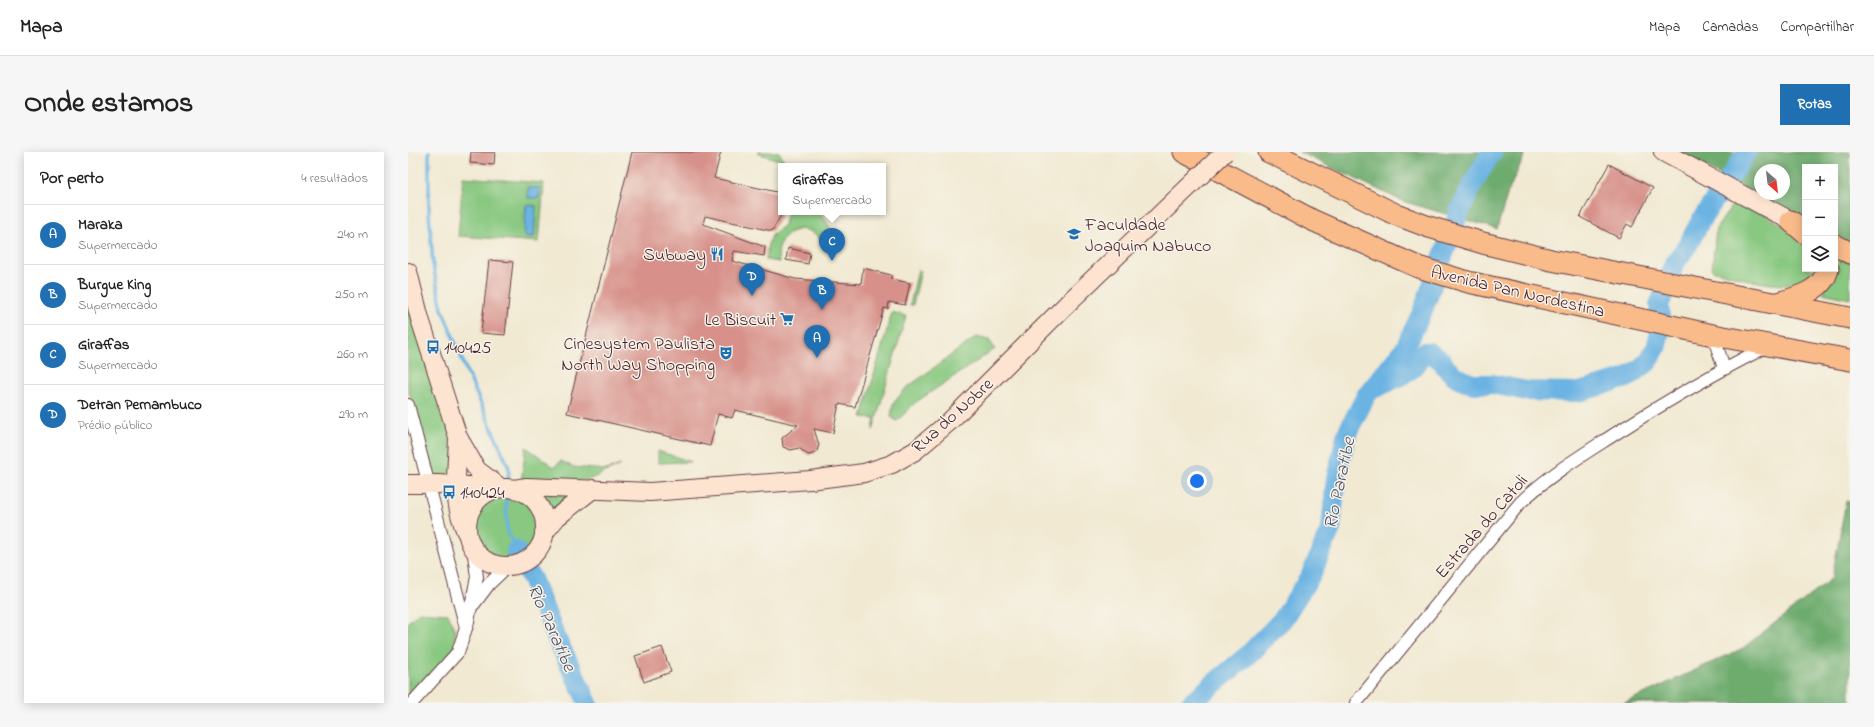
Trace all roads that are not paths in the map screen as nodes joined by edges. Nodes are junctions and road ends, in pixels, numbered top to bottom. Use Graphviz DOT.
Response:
graph roads {
  1 [pos="1184,152"];
  2 [pos="1225,152"];
  3 [pos="1270,152"];
  4 [pos="1664,152"];
  5 [pos="1800,228"];
  6 [pos="1838,247"];
  7 [pos="1850,253"];
  8 [pos="408,272"];
  9 [pos="1827,272"];
  10 [pos="1777,303"];
  11 [pos="1850,318"];
  12 [pos="1708,334"];
  13 [pos="1771,344"];
  14 [pos="1850,360"];
  15 [pos="1724,368"];
  16 [pos="408,405"];
  17 [pos="458,437"];
  18 [pos="408,484"];
  19 [pos="440,485"];
  20 [pos="505,488"];
  21 [pos="593,489"];
  22 [pos="544,533"];
  23 [pos="470,541"];
  24 [pos="510,565"];
  25 [pos="471,608"];
  26 [pos="466,628"];
  27 [pos="412,703"];
  28 [pos="1356,703"];
  1 -- 12 [label="highway, Avenida Pan Nordestina"];
  2 -- 21 [label="main road, Rua do Nobre, bridge"];
  3 -- 10 [label="highway"];
  4 -- 5 [label="main road"];
  6 -- 7 [label="highway"];
  8 -- 17 [label="main road"];
  9 -- 10 [label="highway"];
  10 -- 11 [label="highway"];
  12 -- 13 [label="highway, Avenida Pan Nordestina"];
  12 -- 15 [label="street"];
  13 -- 14 [label="highway, Avenida Pan Nordestina"];
  13 -- 15 [label="street, Estrada do Catoli"];
  15 -- 28 [label="street, Estrada do Catoli"];
  16 -- 19 [label="street"];
  17 -- 19 [label="main road"];
  17 -- 20 [label="main road"];
  18 -- 19 [label="main road, Rua do Nobre"];
  19 -- 20 [label="main road, Rua do Nobre"];
  19 -- 23 [label="main road"];
  19 -- 26 [label="street"];
  20 -- 21 [label="main road, Rua do Nobre"];
  20 -- 22 [label="main road"];
  20 -- 23 [label="main road"];
  21 -- 22 [label="main road"];
  22 -- 24 [label="main road"];
  23 -- 24 [label="main road"];
  23 -- 25 [label="street"];
  24 -- 25 [label="street"];
  25 -- 26 [label="street"];
  26 -- 27 [label="street"];
}
